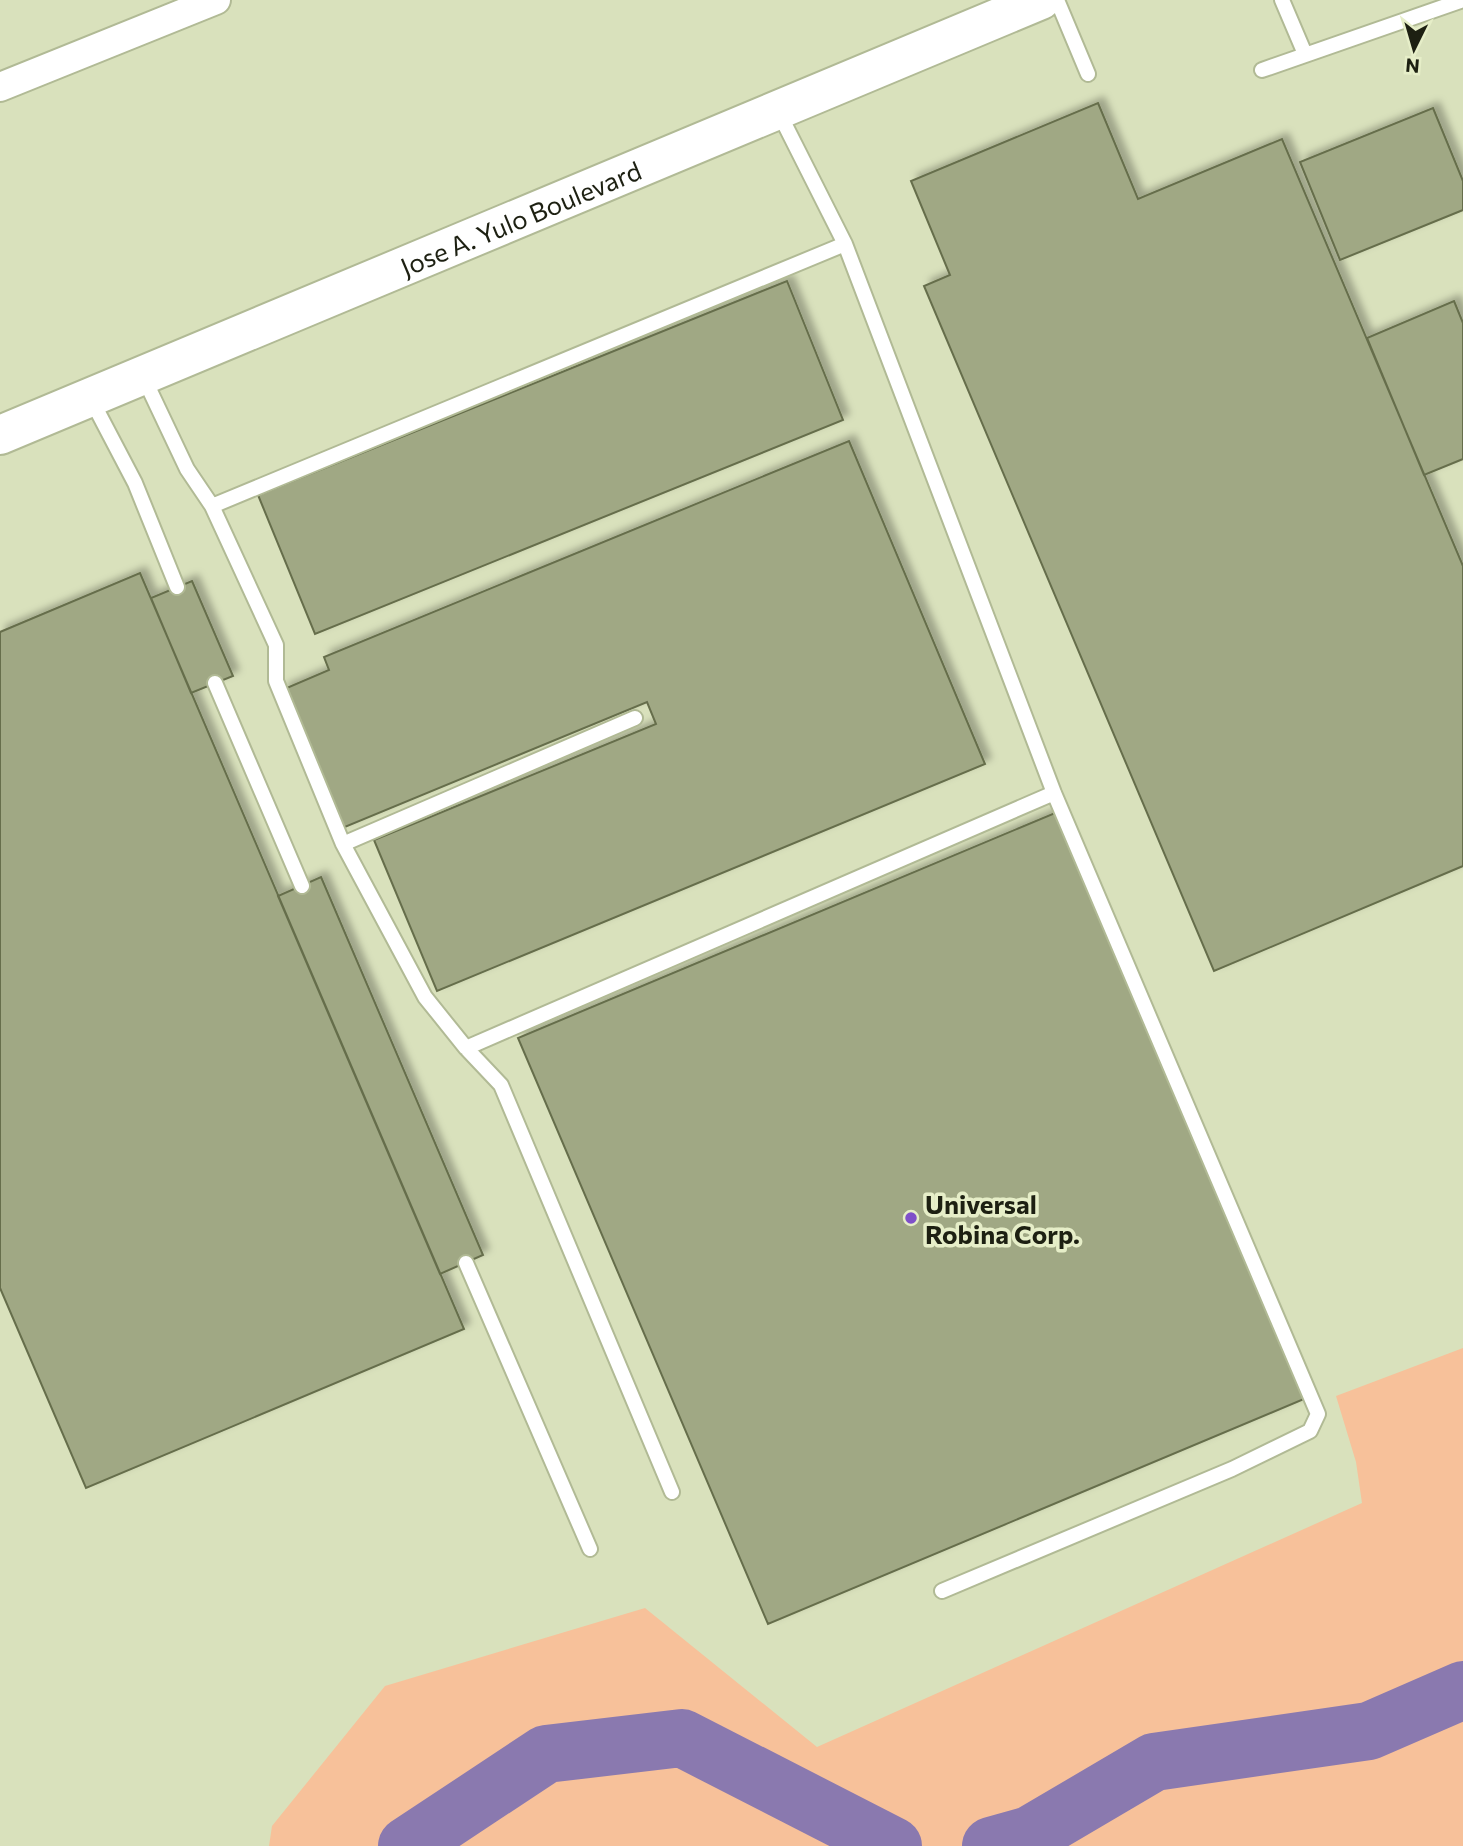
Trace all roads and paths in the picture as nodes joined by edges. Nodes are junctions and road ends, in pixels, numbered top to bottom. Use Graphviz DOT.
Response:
graph roads {
  1 [pos="216,0"];
  2 [pos="1041,0"];
  3 [pos="1057,0"];
  4 [pos="1282,0"];
  5 [pos="1463,1"];
  6 [pos="1306,54"];
  7 [pos="1262,70"];
  8 [pos="1088,74"];
  9 [pos="0,87"];
  10 [pos="777,110"];
  11 [pos="845,244"];
  12 [pos="142,375"];
  13 [pos="91,397"];
  14 [pos="0,435"];
  15 [pos="212,506"];
  16 [pos="177,587"];
  17 [pos="215,683"];
  18 [pos="635,718"];
  19 [pos="1054,793"];
  20 [pos="343,844"];
  21 [pos="302,886"];
  22 [pos="466,1048"];
  23 [pos="466,1263"];
  24 [pos="672,1492"];
  25 [pos="590,1549"];
  26 [pos="942,1591"];
  1 -- 9 [label="street"];
  2 -- 10 [label="main road, Jose A. Yulo Boulevard"];
  3 -- 8 [label="lane"];
  4 -- 6 [label="lane"];
  5 -- 6 [label="lane"];
  6 -- 7 [label="lane"];
  10 -- 11 [label="lane"];
  10 -- 12 [label="main road, Jose A. Yulo Boulevard"];
  11 -- 15 [label="lane"];
  11 -- 19 [label="lane"];
  12 -- 13 [label="main road, Jose A. Yulo Boulevard"];
  12 -- 15 [label="lane"];
  13 -- 14 [label="main road, Jose A. Yulo Boulevard"];
  13 -- 16 [label="lane"];
  15 -- 20 [label="lane"];
  17 -- 21 [label="lane"];
  18 -- 20 [label="lane"];
  19 -- 22 [label="lane"];
  19 -- 26 [label="lane"];
  20 -- 22 [label="lane"];
  22 -- 24 [label="lane"];
  23 -- 25 [label="lane"];
}
